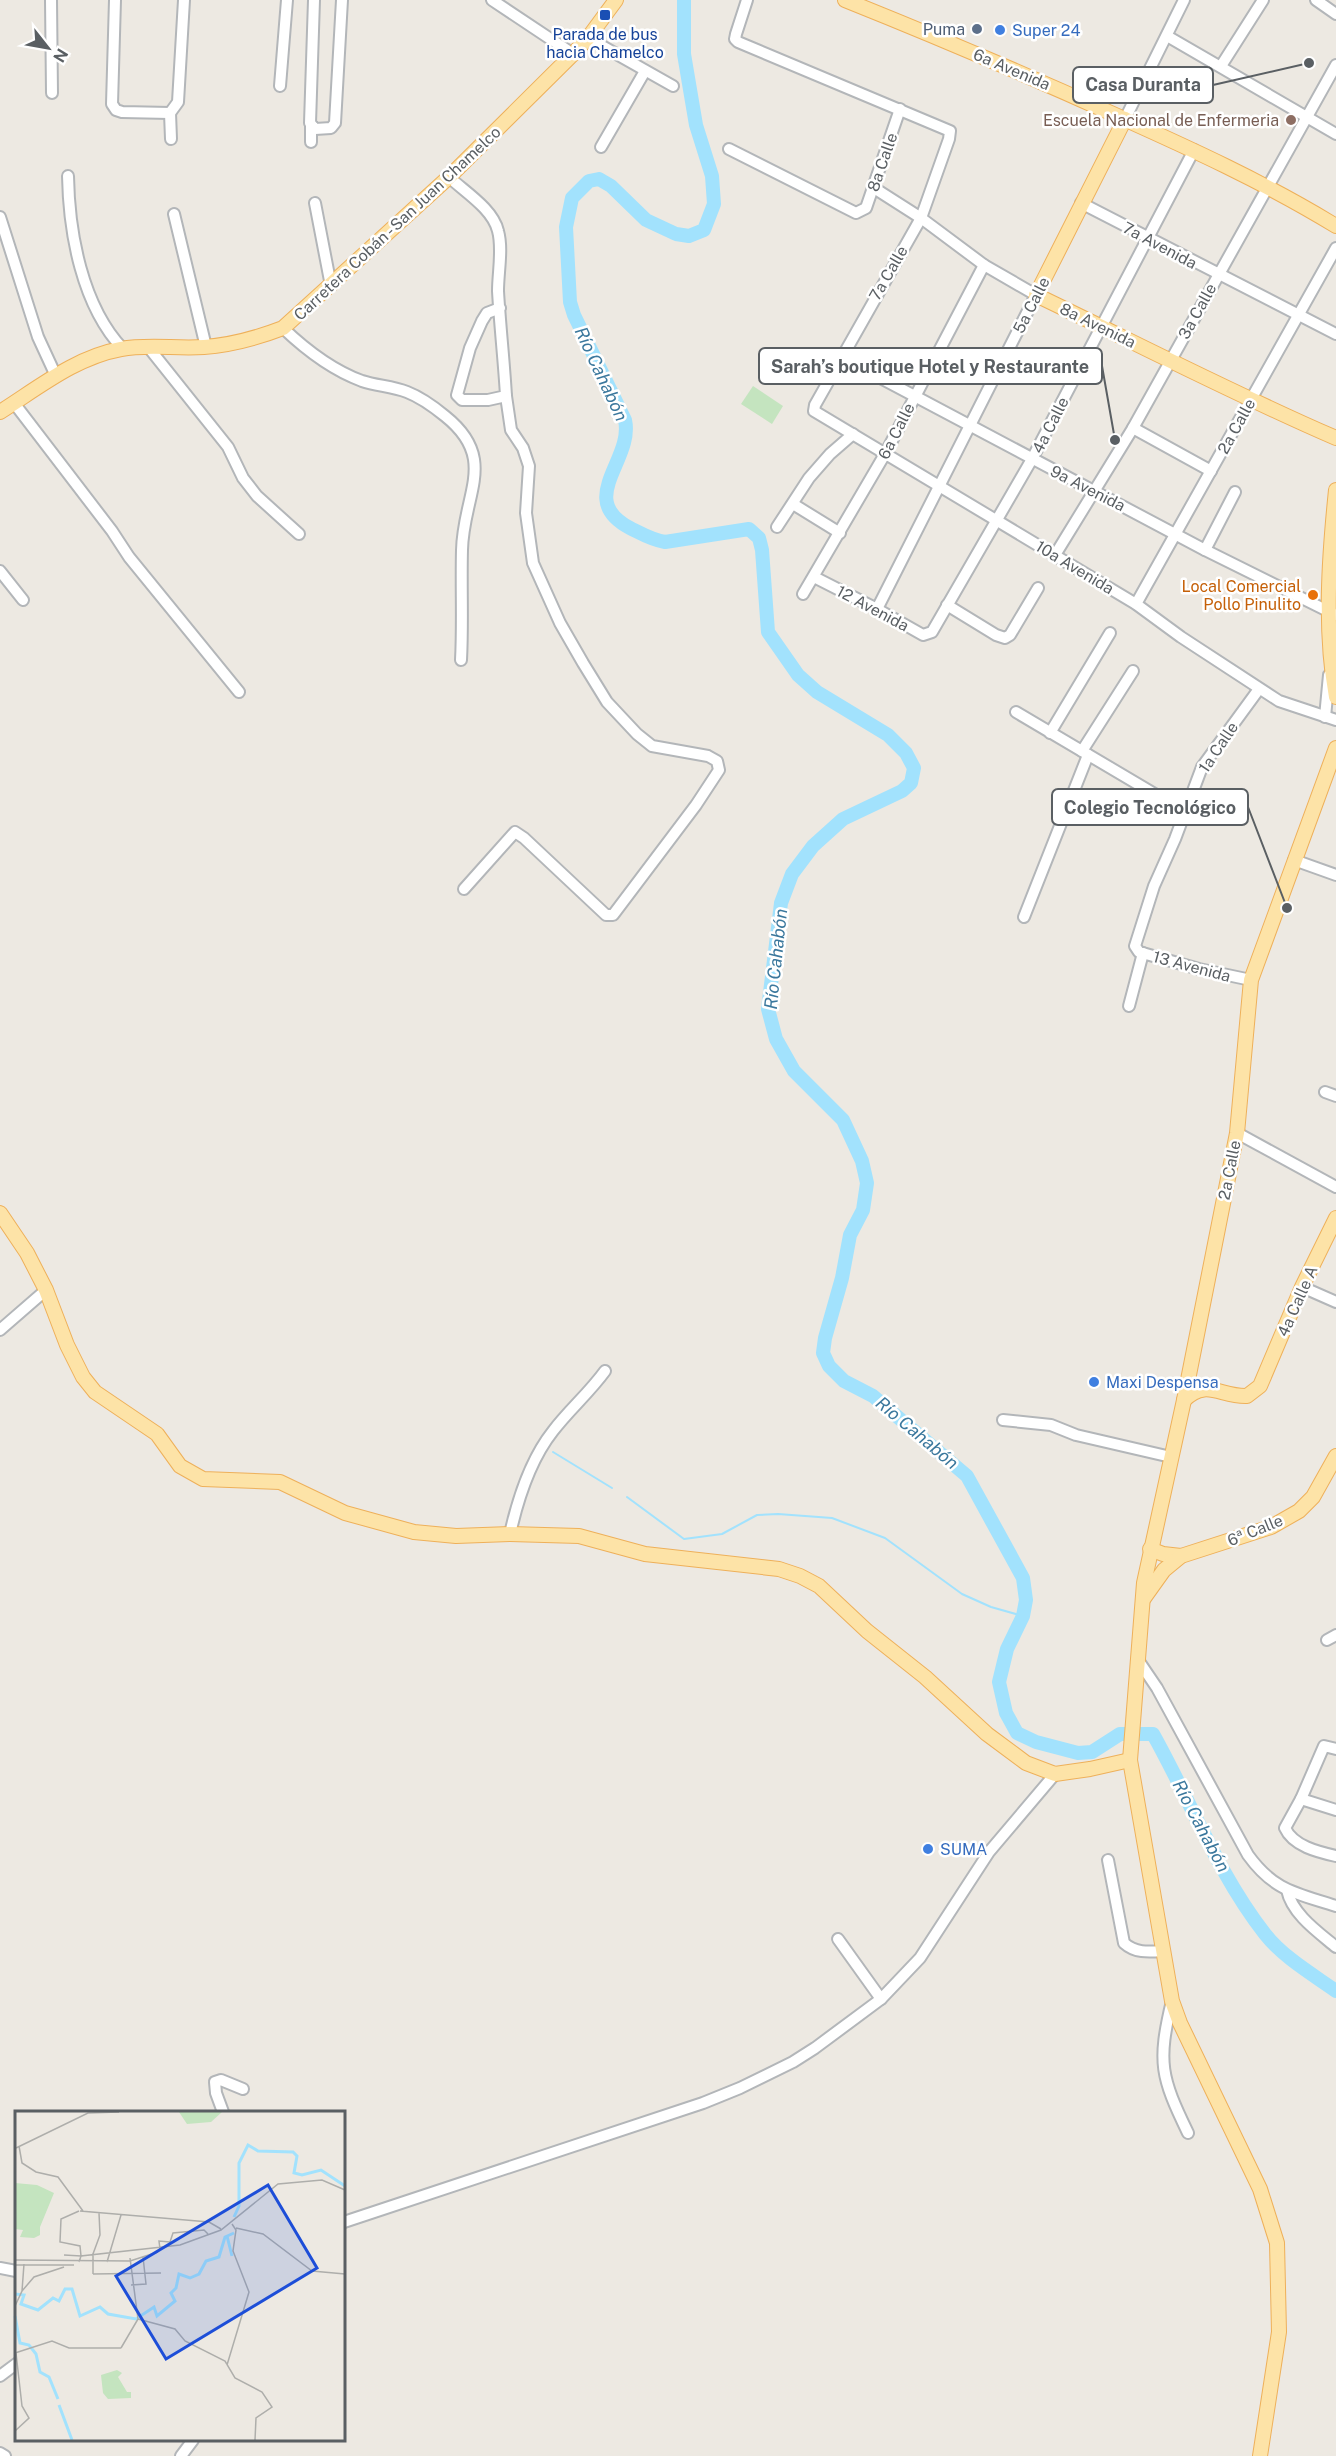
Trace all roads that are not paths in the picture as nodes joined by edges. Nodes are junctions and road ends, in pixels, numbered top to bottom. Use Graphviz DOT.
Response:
graph roads {
  1 [pos="51,0"];
  2 [pos="115,0"];
  3 [pos="184,0"];
  4 [pos="287,0"];
  5 [pos="314,0"];
  6 [pos="342,0"];
  7 [pos="492,0"];
  8 [pos="747,0"];
  9 [pos="845,0"];
  10 [pos="1184,0"];
  11 [pos="1263,0"];
  12 [pos="1316,0"];
  13 [pos="612,1"];
  14 [pos="1336,14"];
  15 [pos="1167,36"];
  16 [pos="588,38"];
  17 [pos="573,54"];
  18 [pos="1336,65"];
  19 [pos="1221,66"];
  20 [pos="645,71"];
  21 [pos="280,86"];
  22 [pos="674,86"];
  23 [pos="52,93"];
  24 [pos="900,109"];
  25 [pos="170,113"];
  26 [pos="1306,117"];
  27 [pos="1125,119"];
  28 [pos="311,126"];
  29 [pos="1336,134"];
  30 [pos="171,139"];
  31 [pos="310,142"];
  32 [pos="601,147"];
  33 [pos="729,149"];
  34 [pos="1194,150"];
  35 [pos="69,176"];
  36 [pos="449,177"];
  37 [pos="1267,186"];
  38 [pos="874,188"];
  39 [pos="315,203"];
  40 [pos="1081,203"];
  41 [pos="174,213"];
  42 [pos="0,217"];
  43 [pos="921,218"];
  44 [pos="1336,226"];
  45 [pos="1147,238"];
  46 [pos="1336,248"];
  47 [pos="984,265"];
  48 [pos="1217,275"];
  49 [pos="331,286"];
  50 [pos="1036,295"];
  51 [pos="500,308"];
  52 [pos="1299,314"];
  53 [pos="1101,326"];
  54 [pos="283,328"];
  55 [pos="1336,334"];
  56 [pos="206,347"];
  57 [pos="123,348"];
  58 [pos="149,348"];
  59 [pos="841,357"];
  60 [pos="1170,359"];
  61 [pos="56,376"];
  62 [pos="506,396"];
  63 [pos="914,396"];
  64 [pos="1250,401"];
  65 [pos="14,403"];
  66 [pos="814,411"];
  67 [pos="0,412"];
  68 [pos="970,426"];
  69 [pos="1133,428"];
  70 [pos="853,435"];
  71 [pos="1336,438"];
  72 [pos="885,454"];
  73 [pos="1032,459"];
  74 [pos="1211,471"];
  75 [pos="938,486"];
  76 [pos="1336,490"];
  77 [pos="1095,491"];
  78 [pos="1235,492"];
  79 [pos="793,504"];
  80 [pos="996,520"];
  81 [pos="777,527"];
  82 [pos="840,533"];
  83 [pos="298,534"];
  84 [pos="1176,534"];
  85 [pos="1205,550"];
  86 [pos="1055,555"];
  87 [pos="0,571"];
  88 [pos="814,577"];
  89 [pos="1038,588"];
  90 [pos="803,594"];
  91 [pos="23,600"];
  92 [pos="1136,604"];
  93 [pos="946,605"];
  94 [pos="877,609"];
  95 [pos="1332,613"];
  96 [pos="932,632"];
  97 [pos="1110,633"];
  98 [pos="461,660"];
  99 [pos="1330,664"];
  100 [pos="1133,672"];
  101 [pos="1259,689"];
  102 [pos="239,692"];
  103 [pos="1336,697"];
  104 [pos="1016,712"];
  105 [pos="1325,717"];
  106 [pos="1336,720"];
  107 [pos="1050,733"];
  108 [pos="1336,748"];
  109 [pos="1085,753"];
  110 [pos="1185,812"];
  111 [pos="1294,860"];
  112 [pos="1336,875"];
  113 [pos="464,889"];
  114 [pos="1024,918"];
  115 [pos="1139,949"];
  116 [pos="1251,980"];
  117 [pos="1129,1006"];
  118 [pos="1237,1133"];
  119 [pos="1336,1187"];
  120 [pos="0,1213"];
  121 [pos="1336,1219"];
  122 [pos="1302,1287"];
  123 [pos="46,1290"];
  124 [pos="1336,1302"];
  125 [pos="0,1330"];
  126 [pos="605,1371"];
  127 [pos="1184,1401"];
  128 [pos="1003,1420"];
  129 [pos="1171,1456"];
  130 [pos="1334,1463"];
  131 [pos="510,1534"];
  132 [pos="1150,1549"];
  133 [pos="1181,1556"];
  134 [pos="1143,1599"];
  135 [pos="1138,1660"];
  136 [pos="1336,1749"];
  137 [pos="1130,1755"];
  138 [pos="1055,1774"];
  139 [pos="1301,1800"];
  140 [pos="1336,1810"];
  141 [pos="1336,1856"];
  142 [pos="1108,1860"];
  143 [pos="1287,1890"];
  144 [pos="1336,1906"];
  145 [pos="838,1939"];
  146 [pos="1336,1947"];
  147 [pos="1162,1951"];
  148 [pos="881,1999"];
  149 [pos="1172,2001"];
  150 [pos="243,2089"];
  151 [pos="223,2111"];
  152 [pos="1188,2133"];
  153 [pos="345,2222"];
  154 [pos="0,2268"];
  155 [pos="15,2271"];
  156 [pos="15,2365"];
  157 [pos="0,2376"];
  158 [pos="192,2441"];
  159 [pos="0,2453"];
  160 [pos="5,2456"];
  161 [pos="181,2456"];
  162 [pos="1260,2456"];
  1 -- 23 [label="street"];
  2 -- 25 [label="street"];
  3 -- 25 [label="street"];
  4 -- 21 [label="street"];
  5 -- 28 [label="street"];
  6 -- 28 [label="street"];
  7 -- 17 [label="street"];
  8 -- 24 [label="street"];
  9 -- 27 [label="main road, 6a Avenida"];
  10 -- 15 [label="street, 5a Calle"];
  11 -- 19 [label="street"];
  12 -- 14 [label="street"];
  13 -- 16 [label="main road, Carretera Cobán - San Juan Chamelco"];
  15 -- 19 [label="street"];
  15 -- 27 [label="street, 5a Calle"];
  16 -- 17 [label="main road, Carretera Cobán - San Juan Chamelco"];
  16 -- 20 [label="street"];
  17 -- 36 [label="main road, Carretera Cobán - San Juan Chamelco"];
  18 -- 26 [label="street, 3a Calle"];
  19 -- 26 [label="street"];
  20 -- 22 [label="street"];
  20 -- 32 [label="street"];
  24 -- 38 [label="street, 8a Calle"];
  24 -- 43 [label="street, 7a Calle"];
  25 -- 30 [label="street"];
  26 -- 29 [label="street"];
  26 -- 37 [label="street, 3a Calle"];
  27 -- 34 [label="main road, 6a Avenida"];
  27 -- 40 [label="main road, 5a Calle"];
  28 -- 31 [label="street"];
  33 -- 38 [label="street, 8a Calle"];
  34 -- 37 [label="main road, 6a Avenida"];
  34 -- 45 [label="street, 4a Calle"];
  35 -- 57 [label="street"];
  36 -- 49 [label="main road, Carretera Cobán - San Juan Chamelco"];
  36 -- 51 [label="street"];
  37 -- 44 [label="main road, 6a Avenida"];
  37 -- 48 [label="street, 3a Calle"];
  38 -- 43 [label="street, 8a Avenida"];
  39 -- 49 [label="street"];
  40 -- 45 [label="street, 7a Avenida"];
  40 -- 50 [label="main road, 5a Calle"];
  41 -- 56 [label="street"];
  42 -- 61 [label="street"];
  43 -- 47 [label="street, 8a Avenida"];
  43 -- 59 [label="street, 7a Calle"];
  45 -- 48 [label="street, 7a Avenida"];
  45 -- 53 [label="street, 4a Calle"];
  46 -- 52 [label="street, 2a Calle"];
  47 -- 50 [label="street, 8a Avenida"];
  47 -- 63 [label="street, 6a Calle"];
  48 -- 52 [label="street, 7a Avenida"];
  48 -- 60 [label="street, 3a Calle"];
  49 -- 54 [label="main road, Carretera Cobán - San Juan Chamelco"];
  50 -- 53 [label="main road, 8a Avenida"];
  50 -- 68 [label="street, 5a Calle"];
  51 -- 62 [label="street"];
  51 -- 62 [label="street"];
  52 -- 55 [label="street, 7a Avenida"];
  52 -- 64 [label="street, 2a Calle"];
  53 -- 60 [label="main road, 8a Avenida"];
  53 -- 73 [label="street, 4a Calle"];
  54 -- 56 [label="main road, Carretera Cobán - San Juan Chamelco"];
  54 -- 98 [label="street"];
  56 -- 58 [label="main road, Carretera Cobán - San Juan Chamelco"];
  57 -- 58 [label="main road, Carretera Cobán - San Juan Chamelco"];
  57 -- 61 [label="main road, Carretera Cobán - San Juan Chamelco"];
  58 -- 83 [label="street"];
  59 -- 63 [label="street, 9a Avenida"];
  59 -- 66 [label="street, 7a Calle"];
  60 -- 64 [label="main road, 8a Avenida"];
  60 -- 69 [label="street, 3a Calle"];
  61 -- 65 [label="main road, Carretera Cobán - San Juan Chamelco"];
  62 -- 113 [label="street"];
  63 -- 68 [label="street, 9a Avenida"];
  63 -- 72 [label="street, 6a Calle"];
  64 -- 71 [label="main road, 8a Avenida"];
  64 -- 74 [label="street, 2a Calle"];
  65 -- 67 [label="main road, Carretera Cobán - San Juan Chamelco"];
  65 -- 102 [label="street"];
  66 -- 70 [label="street, 10a Avenida"];
  68 -- 73 [label="street, 9a Avenida"];
  68 -- 75 [label="street, 5a Calle"];
  69 -- 74 [label="street"];
  69 -- 77 [label="street, 3a Calle"];
  70 -- 72 [label="street, 10a Avenida"];
  70 -- 79 [label="street"];
  72 -- 75 [label="street, 10a Avenida"];
  72 -- 82 [label="street, 6a Calle"];
  73 -- 77 [label="street, 9a Avenida"];
  73 -- 80 [label="street, 4a Calle"];
  74 -- 84 [label="street, 2a Calle"];
  75 -- 80 [label="street, 10a Avenida"];
  75 -- 94 [label="street, 5a Calle"];
  76 -- 95 [label="main road"];
  77 -- 84 [label="street, 9a Avenida"];
  77 -- 86 [label="street, 3a Calle"];
  78 -- 85 [label="street"];
  79 -- 81 [label="street"];
  79 -- 82 [label="street"];
  80 -- 86 [label="street, 10a Avenida"];
  80 -- 93 [label="street, 4a Calle"];
  82 -- 88 [label="street, 6a Calle"];
  84 -- 85 [label="street, 9a Avenida"];
  84 -- 92 [label="street, 2a Calle"];
  85 -- 95 [label="street, 9a Avenida"];
  86 -- 92 [label="street, 10a Avenida"];
  87 -- 91 [label="street"];
  88 -- 90 [label="street, 6a Calle"];
  88 -- 94 [label="street, 12 Avenida"];
  89 -- 93 [label="street"];
  92 -- 101 [label="street, 10a Avenida"];
  93 -- 96 [label="street, 4a Calle"];
  94 -- 96 [label="street, 12 Avenida"];
  95 -- 99 [label="main road"];
  97 -- 107 [label="street"];
  99 -- 103 [label="main road"];
  99 -- 105 [label="street"];
  100 -- 109 [label="street"];
  101 -- 105 [label="street, 10a Avenida"];
  101 -- 110 [label="street, 1a Calle"];
  104 -- 107 [label="street"];
  105 -- 106 [label="street, 10a Avenida"];
  107 -- 109 [label="street"];
  108 -- 111 [label="main road, 2a Calle"];
  109 -- 110 [label="street"];
  109 -- 114 [label="street"];
  110 -- 115 [label="street, 1a Calle"];
  111 -- 112 [label="street"];
  111 -- 116 [label="main road, 2a Calle"];
  115 -- 116 [label="street, 13 Avenida"];
  115 -- 117 [label="street, 1a Calle"];
  116 -- 118 [label="main road, 2a Calle"];
  118 -- 119 [label="street"];
  118 -- 127 [label="main road, 2a Calle"];
  120 -- 123 [label="main road"];
  121 -- 122 [label="main road, 4a Calle A"];
  122 -- 124 [label="street"];
  122 -- 127 [label="main road, 4a Calle A"];
  123 -- 125 [label="street"];
  123 -- 131 [label="main road"];
  126 -- 131 [label="street"];
  127 -- 129 [label="main road, 2a Calle"];
  128 -- 129 [label="street"];
  129 -- 132 [label="main road, 2a Calle"];
  130 -- 133 [label="main road, 6ª Calle"];
  131 -- 138 [label="main road"];
  132 -- 133 [label="main road"];
  132 -- 134 [label="main road, 2a Calle"];
  133 -- 134 [label="main road, 6ª Calle"];
  134 -- 135 [label="main road, 2a Calle"];
  135 -- 137 [label="main road, 2a Calle"];
  135 -- 143 [label="street"];
  136 -- 139 [label="street"];
  137 -- 138 [label="main road"];
  137 -- 147 [label="main road, 2a Calle"];
  138 -- 148 [label="street"];
  139 -- 140 [label="street"];
  139 -- 141 [label="street"];
  142 -- 147 [label="street"];
  143 -- 144 [label="street"];
  143 -- 146 [label="street"];
  145 -- 148 [label="street"];
  147 -- 149 [label="main road, 2a Calle"];
  148 -- 153 [label="street"];
  149 -- 152 [label="street"];
  149 -- 162 [label="main road, 2a Calle"];
  150 -- 151 [label="street"];
  154 -- 155 [label="street"];
  156 -- 157 [label="street"];
  158 -- 161 [label="street"];
  159 -- 160 [label="street"];
}
